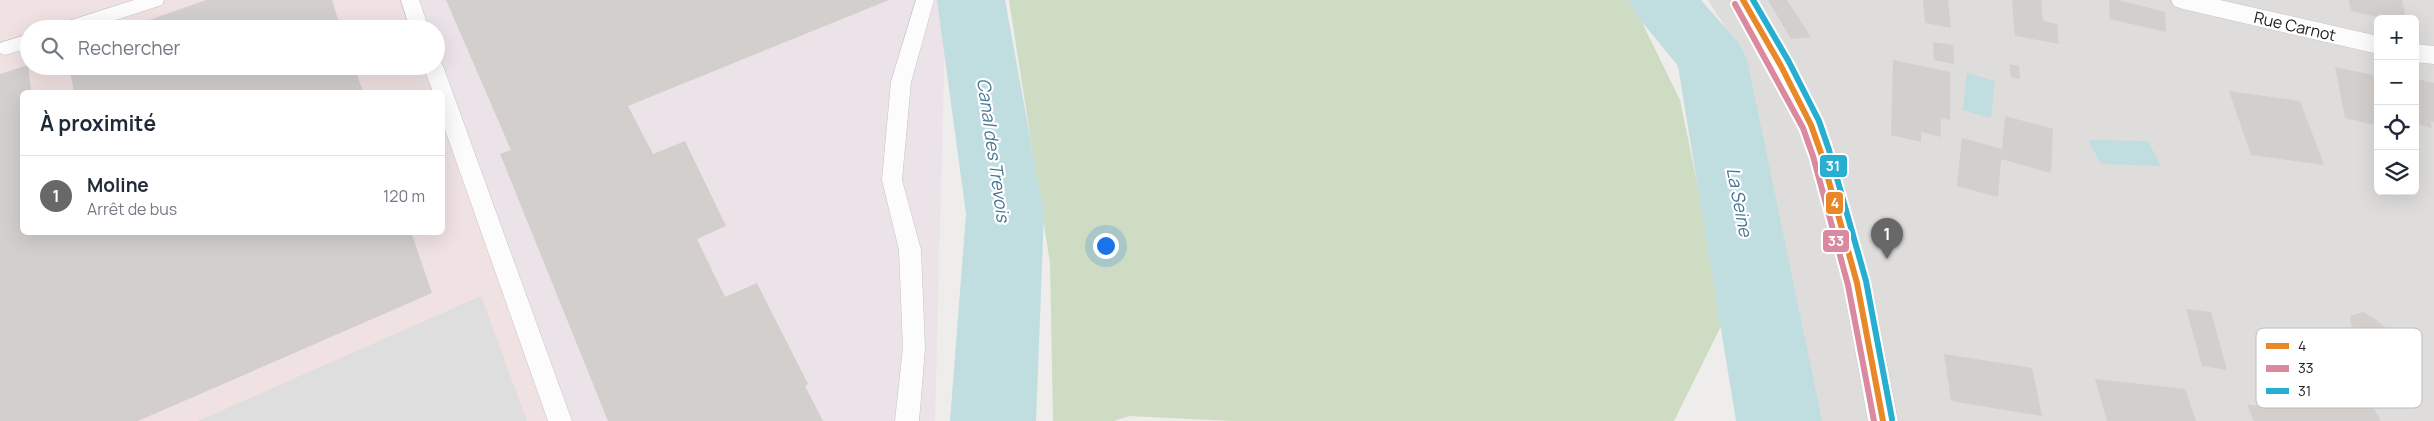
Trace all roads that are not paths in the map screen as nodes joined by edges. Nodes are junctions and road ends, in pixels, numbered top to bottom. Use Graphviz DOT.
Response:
graph roads {
  1 [pos="155,0"];
  2 [pos="410,0"];
  3 [pos="925,0"];
  4 [pos="1744,0"];
  5 [pos="2183,0"];
  6 [pos="94,20"];
  7 [pos="417,20"];
  8 [pos="20,44"];
  9 [pos="2374,44"];
  10 [pos="5,48"];
  11 [pos="2419,54"];
  12 [pos="2434,56"];
  13 [pos="436,75"];
  14 [pos="442,90"];
  15 [pos="445,100"];
  16 [pos="560,421"];
  17 [pos="907,421"];
  18 [pos="1883,421"];
  1 -- 6 [label="lane"];
  2 -- 7 [label="lane"];
  3 -- 17 [label="lane"];
  4 -- 18 [label="street"];
  5 -- 9 [label="street, Rue Carnot"];
  8 -- 10 [label="lane"];
  11 -- 12 [label="street"];
  13 -- 14 [label="lane"];
  15 -- 16 [label="lane"];
}
